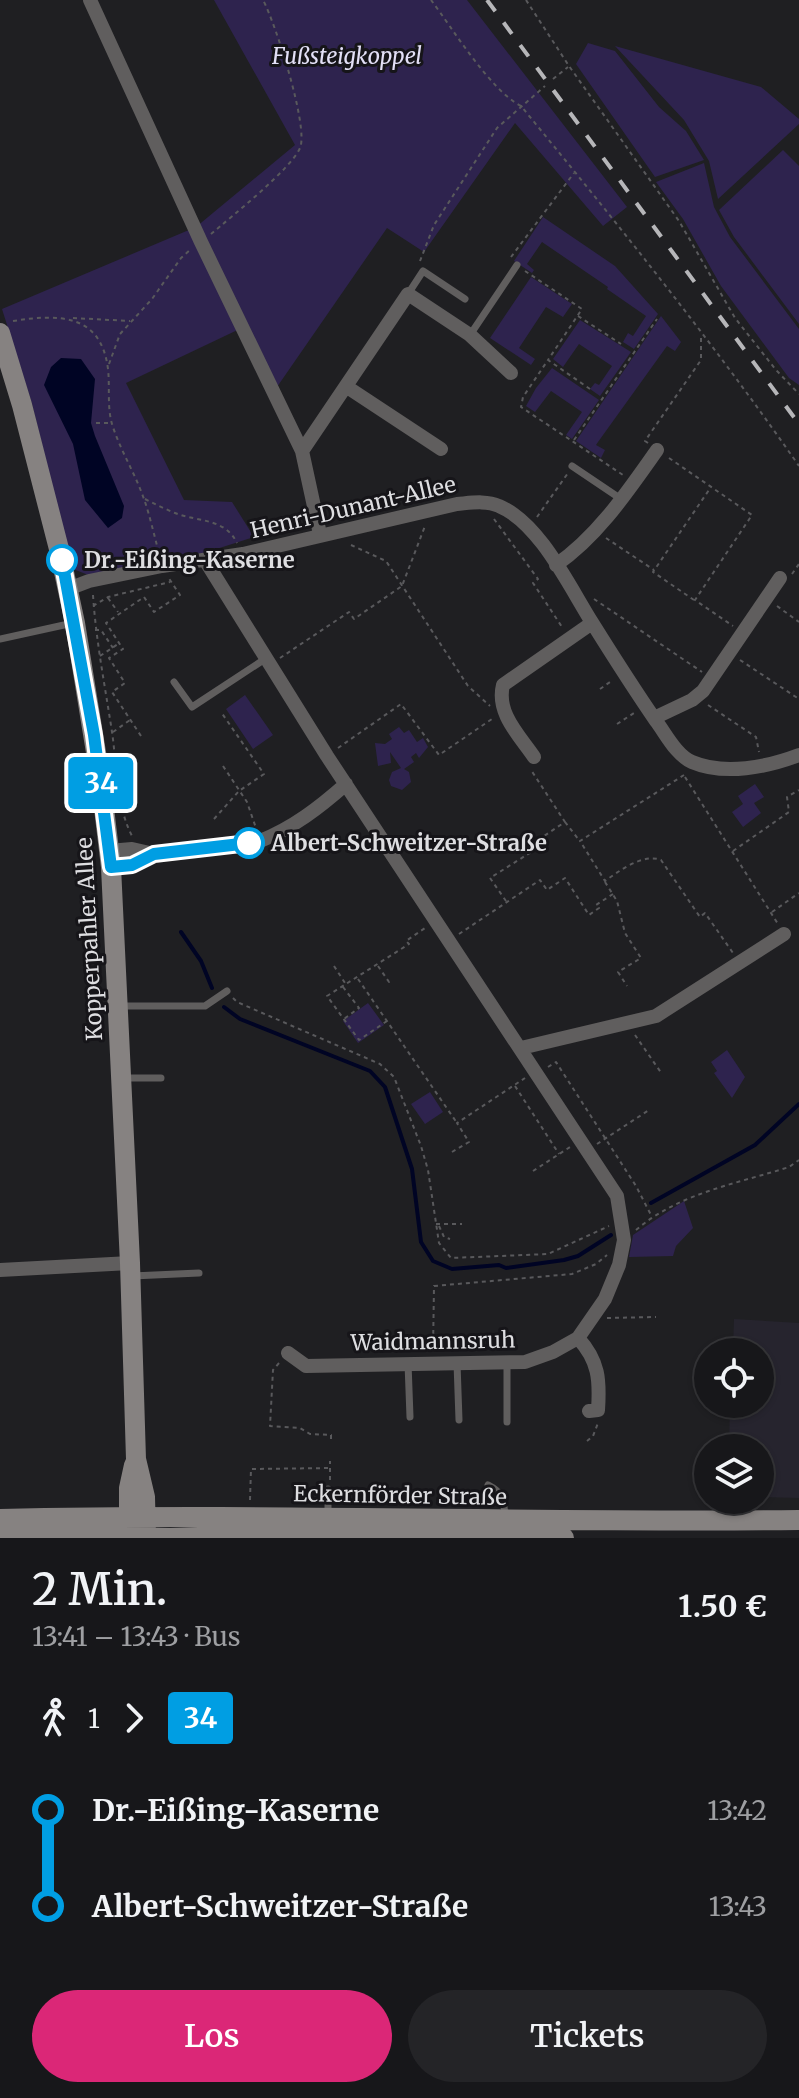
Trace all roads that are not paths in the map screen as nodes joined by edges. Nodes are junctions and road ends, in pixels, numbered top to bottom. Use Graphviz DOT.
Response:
graph roads {
  1 [pos="90,0"];
  2 [pos="517,265"];
  3 [pos="408,294"];
  4 [pos="465,299"];
  5 [pos="6,327"];
  6 [pos="470,335"];
  7 [pos="511,373"];
  8 [pos="347,387"];
  9 [pos="441,449"];
  10 [pos="657,450"];
  11 [pos="302,451"];
  12 [pos="572,466"];
  13 [pos="621,499"];
  14 [pos="320,534"];
  15 [pos="205,560"];
  16 [pos="556,565"];
  17 [pos="780,578"];
  18 [pos="68,589"];
  19 [pos="74,618"];
  20 [pos="592,623"];
  21 [pos="0,639"];
  22 [pos="267,662"];
  23 [pos="174,682"];
  24 [pos="654,718"];
  25 [pos="799,755"];
  26 [pos="534,757"];
  27 [pos="346,784"];
  28 [pos="154,854"];
  29 [pos="110,859"];
  30 [pos="784,934"];
  31 [pos="227,991"];
  32 [pos="117,1006"];
  33 [pos="521,1048"];
  34 [pos="121,1078"];
  35 [pos="161,1078"];
  36 [pos="0,1270"];
  37 [pos="130,1270"];
  38 [pos="199,1273"];
  39 [pos="578,1338"];
  40 [pos="288,1353"];
  41 [pos="507,1362"];
  42 [pos="408,1363"];
  43 [pos="457,1363"];
  44 [pos="593,1411"];
  45 [pos="410,1417"];
  46 [pos="459,1420"];
  47 [pos="507,1422"];
  48 [pos="488,1485"];
  49 [pos="328,1489"];
  50 [pos="0,1519"];
  51 [pos="799,1520"];
  52 [pos="327,1526"];
  53 [pos="498,1529"];
  54 [pos="138,1531"];
  55 [pos="532,1532"];
  56 [pos="0,1535"];
  57 [pos="564,1538"];
  1 -- 11 [label="street"];
  2 -- 6 [label="lane"];
  3 -- 4 [label="lane"];
  3 -- 6 [label="street"];
  3 -- 8 [label="street"];
  5 -- 18 [label="street, Kopperpahler Allee"];
  6 -- 7 [label="street"];
  8 -- 9 [label="street"];
  8 -- 11 [label="street"];
  10 -- 13 [label="street"];
  11 -- 14 [label="street"];
  12 -- 13 [label="lane"];
  13 -- 16 [label="street"];
  14 -- 15 [label="street, Henri-Dunant-Allee"];
  14 -- 16 [label="street, Henri-Dunant-Allee"];
  15 -- 18 [label="street, Henri-Dunant-Allee"];
  15 -- 22 [label="street"];
  16 -- 20 [label="street, Henri-Dunant-Allee"];
  17 -- 24 [label="street"];
  18 -- 19 [label="street, Kopperpahler Allee"];
  19 -- 21 [label="lane"];
  19 -- 29 [label="street, Kopperpahler Allee"];
  20 -- 24 [label="street, Henri-Dunant-Allee"];
  20 -- 26 [label="street"];
  22 -- 23 [label="lane"];
  22 -- 27 [label="street"];
  24 -- 25 [label="street, Henri-Dunant-Allee"];
  27 -- 28 [label="street"];
  27 -- 33 [label="street"];
  28 -- 29 [label="street"];
  28 -- 29 [label="street"];
  29 -- 32 [label="street, Kopperpahler Allee"];
  30 -- 33 [label="street"];
  31 -- 32 [label="lane"];
  32 -- 34 [label="street, Kopperpahler Allee"];
  33 -- 39 [label="street, Waidmannsruh"];
  34 -- 35 [label="lane"];
  34 -- 37 [label="street, Kopperpahler Allee"];
  36 -- 37 [label="street"];
  37 -- 38 [label="lane"];
  37 -- 54 [label="street, Kopperpahler Allee"];
  39 -- 41 [label="street, Waidmannsruh"];
  39 -- 44 [label="street"];
  40 -- 42 [label="street, Waidmannsruh"];
  41 -- 43 [label="street, Waidmannsruh"];
  41 -- 47 [label="lane"];
  42 -- 43 [label="street, Waidmannsruh"];
  42 -- 45 [label="lane"];
  43 -- 46 [label="lane"];
  48 -- 53 [label="lane"];
  49 -- 52 [label="lane"];
  50 -- 54 [label="street, Eckernförder Straße"];
  51 -- 55 [label="street, Eckernförder Straße"];
  52 -- 53 [label="street, Eckernförder Straße"];
  52 -- 54 [label="street, Eckernförder Straße"];
  52 -- 54 [label="street, Eckernförder Straße"];
  53 -- 55 [label="street, Eckernförder Straße"];
  54 -- 56 [label="street, Eckernförder Straße"];
  55 -- 57 [label="street, Eckernförder Straße"];
}
